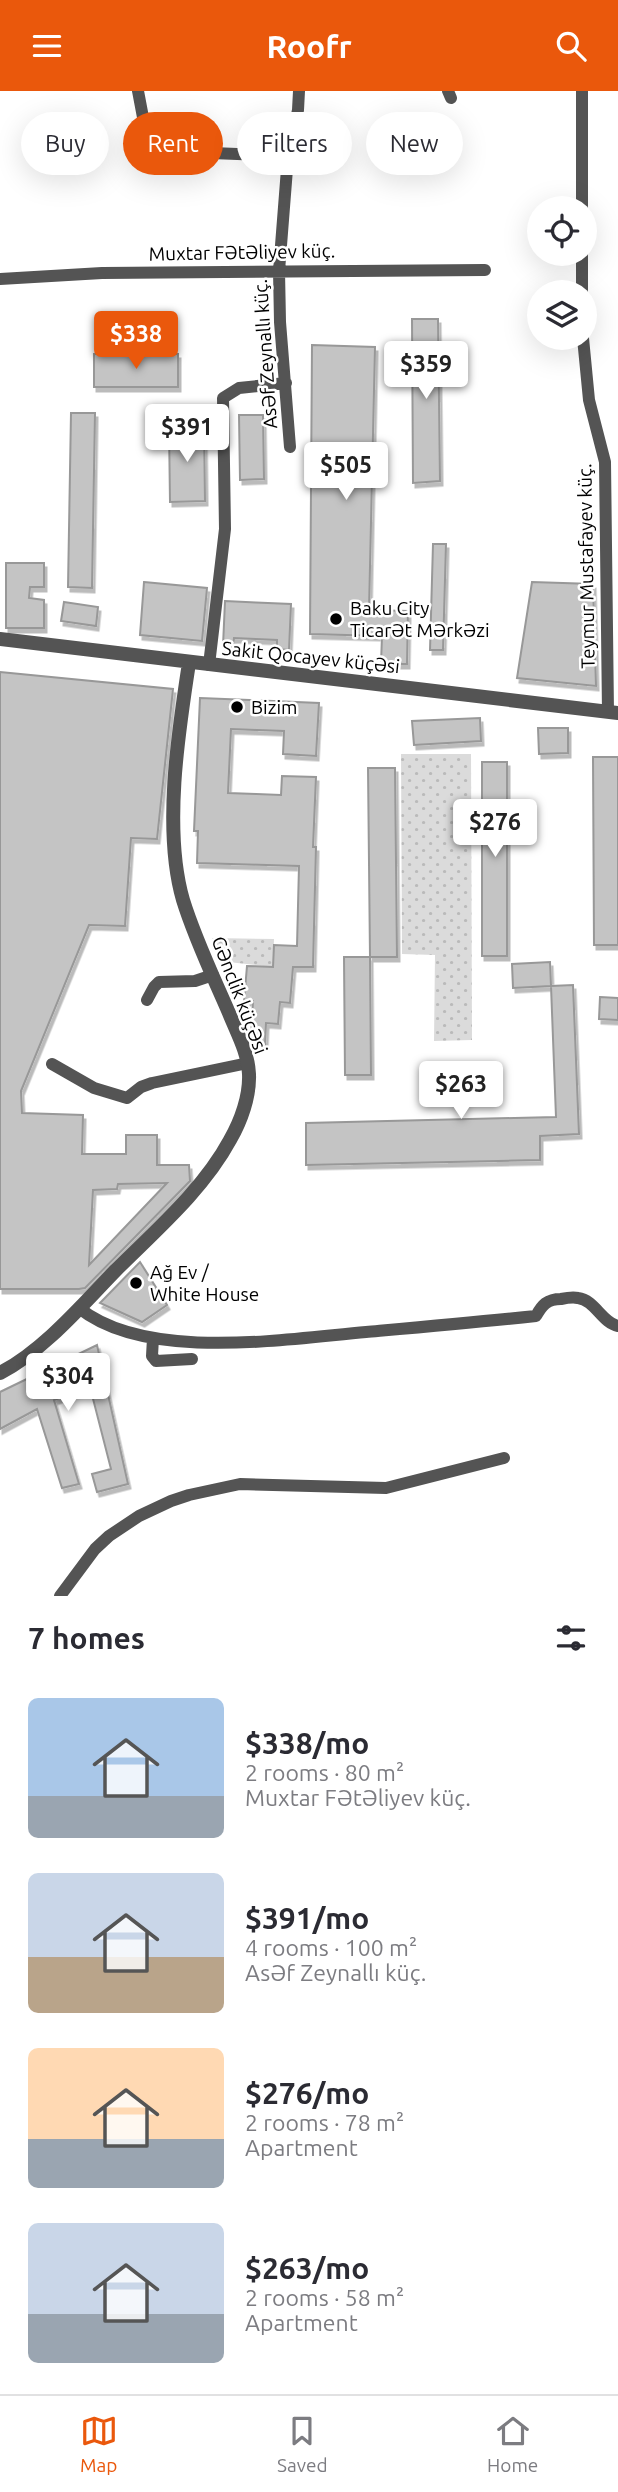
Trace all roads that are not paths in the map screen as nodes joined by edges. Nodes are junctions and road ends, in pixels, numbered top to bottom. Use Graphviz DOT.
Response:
graph roads {
  1 [pos="138,91"];
  2 [pos="299,91"];
  3 [pos="582,91"];
  4 [pos="298,112"];
  5 [pos="237,154"];
  6 [pos="287,175"];
  7 [pos="582,196"];
  8 [pos="485,270"];
  9 [pos="279,271"];
  10 [pos="0,279"];
  11 [pos="584,350"];
  12 [pos="286,383"];
  13 [pos="290,447"];
  14 [pos="0,639"];
  15 [pos="189,663"];
  16 [pos="209,665"];
  17 [pos="613,712"];
  18 [pos="213,975"];
  19 [pos="147,1000"];
  20 [pos="248,1063"];
  21 [pos="52,1064"];
  22 [pos="79,1308"];
  23 [pos="618,1325"];
  24 [pos="153,1338"];
  25 [pos="192,1360"];
  26 [pos="0,1373"];
  27 [pos="504,1458"];
  28 [pos="60,1596"];
  1 -- 5 [label="street"];
  2 -- 4 [label="street, Asəf Zeynallı küç."];
  3 -- 7 [label="street"];
  6 -- 9 [label="street, Asəf Zeynallı küç."];
  8 -- 9 [label="street, Muxtar Fətəliyev küç."];
  9 -- 10 [label="street, Muxtar Fətəliyev küç."];
  9 -- 12 [label="street, Asəf Zeynallı küç."];
  11 -- 17 [label="street, Teymur Mustafayev küç."];
  12 -- 13 [label="street, Asəf Zeynallı küç."];
  12 -- 16 [label="street"];
  14 -- 15 [label="street, Sakit Qocayev küçəsi"];
  15 -- 16 [label="street, Sakit Qocayev küçəsi"];
  15 -- 18 [label="street, Gənclik küçəsi"];
  16 -- 17 [label="street, Sakit Qocayev küçəsi"];
  18 -- 19 [label="street"];
  18 -- 20 [label="street, Gənclik küçəsi"];
  20 -- 21 [label="street"];
  20 -- 22 [label="street, Gənclik küçəsi"];
  22 -- 24 [label="street"];
  22 -- 26 [label="street, Gənclik küçəsi"];
  23 -- 24 [label="street"];
  24 -- 25 [label="street"];
  27 -- 28 [label="street"];
}
